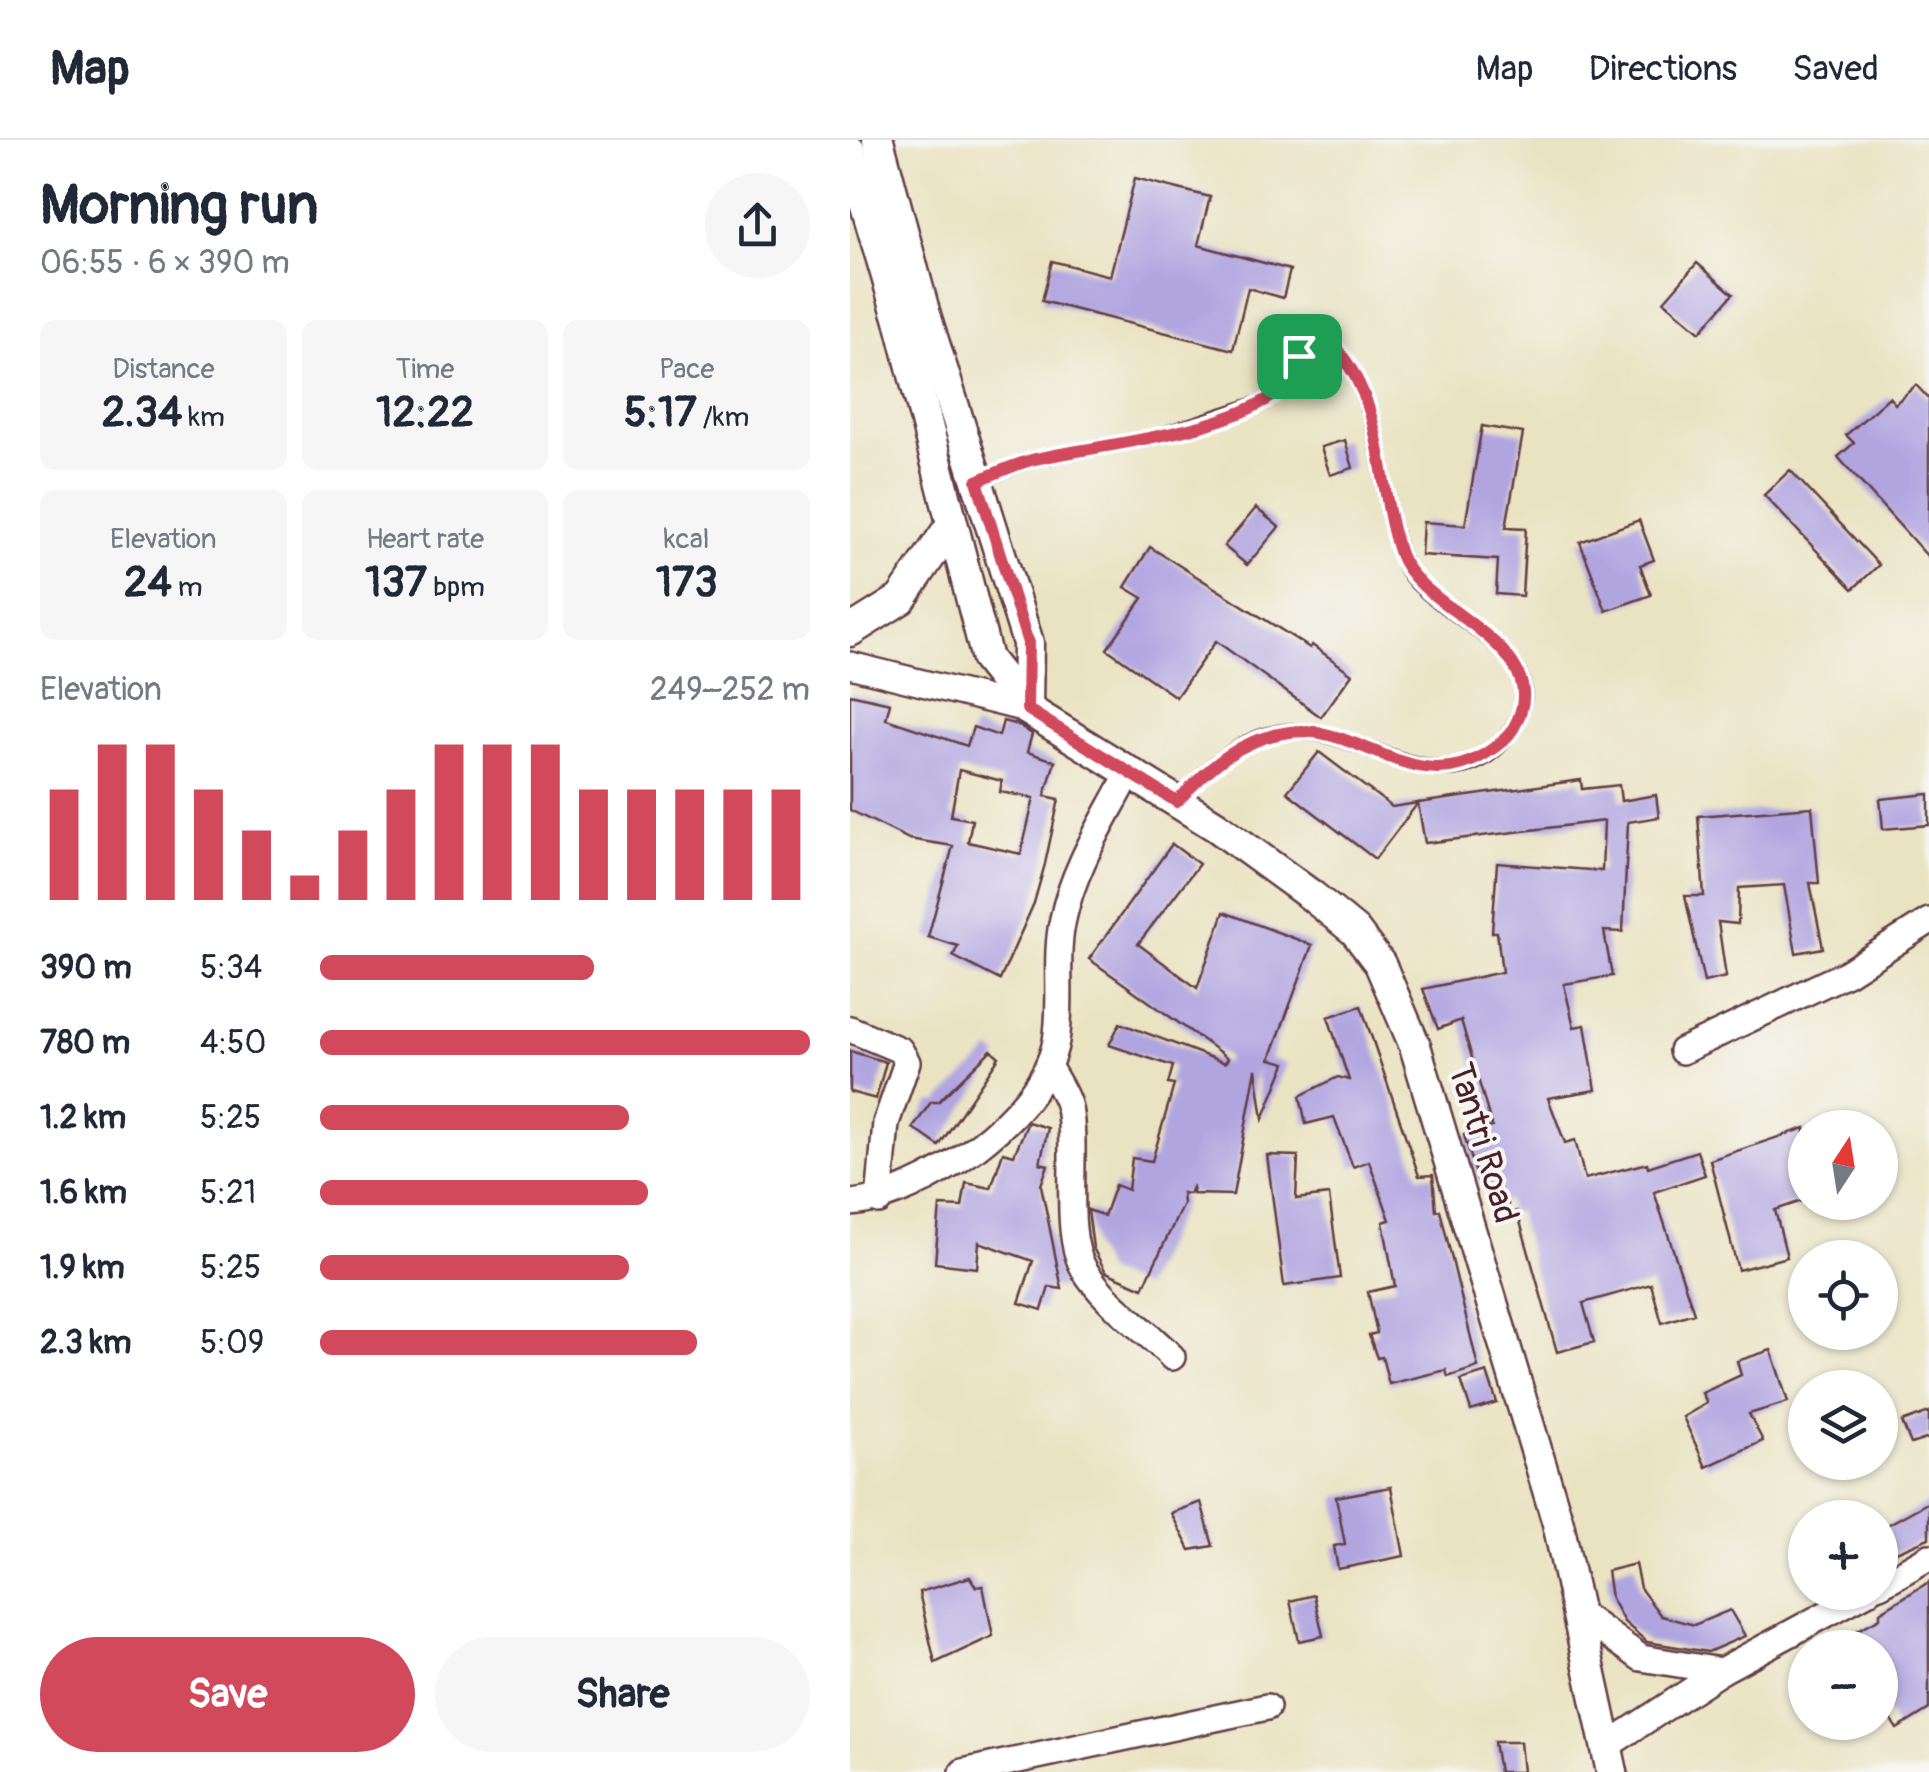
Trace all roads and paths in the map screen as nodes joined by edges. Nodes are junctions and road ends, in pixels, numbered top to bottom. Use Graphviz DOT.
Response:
graph roads {
  1 [pos="868,145"];
  2 [pos="977,481"];
  3 [pos="952,524"];
  4 [pos="850,630"];
  5 [pos="850,665"];
  6 [pos="1027,709"];
  7 [pos="1130,773"];
  8 [pos="1177,802"];
  9 [pos="1929,921"];
  10 [pos="850,1029"];
  11 [pos="1682,1051"];
  12 [pos="1048,1066"];
  13 [pos="879,1201"];
  14 [pos="850,1203"];
  15 [pos="1172,1357"];
  16 [pos="1929,1558"];
  17 [pos="1898,1575"];
  18 [pos="1834,1610"];
  19 [pos="1580,1614"];
  20 [pos="1721,1671"];
  21 [pos="1267,1707"];
  22 [pos="1610,1759"];
  23 [pos="963,1772"];
  1 -- 2 [label="street"];
  1 -- 3 [label="street, Tantri Road"];
  2 -- 6 [label="street"];
  2 -- 8 [label="lane"];
  3 -- 4 [label="street"];
  3 -- 6 [label="street, Tantri Road"];
  5 -- 6 [label="street"];
  6 -- 7 [label="street, Tantri Road"];
  7 -- 8 [label="street, Tantri Road"];
  7 -- 12 [label="street"];
  8 -- 19 [label="street, Tantri Road"];
  9 -- 11 [label="street"];
  10 -- 13 [label="street"];
  12 -- 13 [label="street"];
  12 -- 15 [label="street"];
  13 -- 14 [label="street"];
  16 -- 17 [label="street"];
  18 -- 20 [label="street"];
  19 -- 20 [label="street"];
  19 -- 22 [label="street, Tantri Road"];
  20 -- 22 [label="street"];
  21 -- 23 [label="street"];
}
